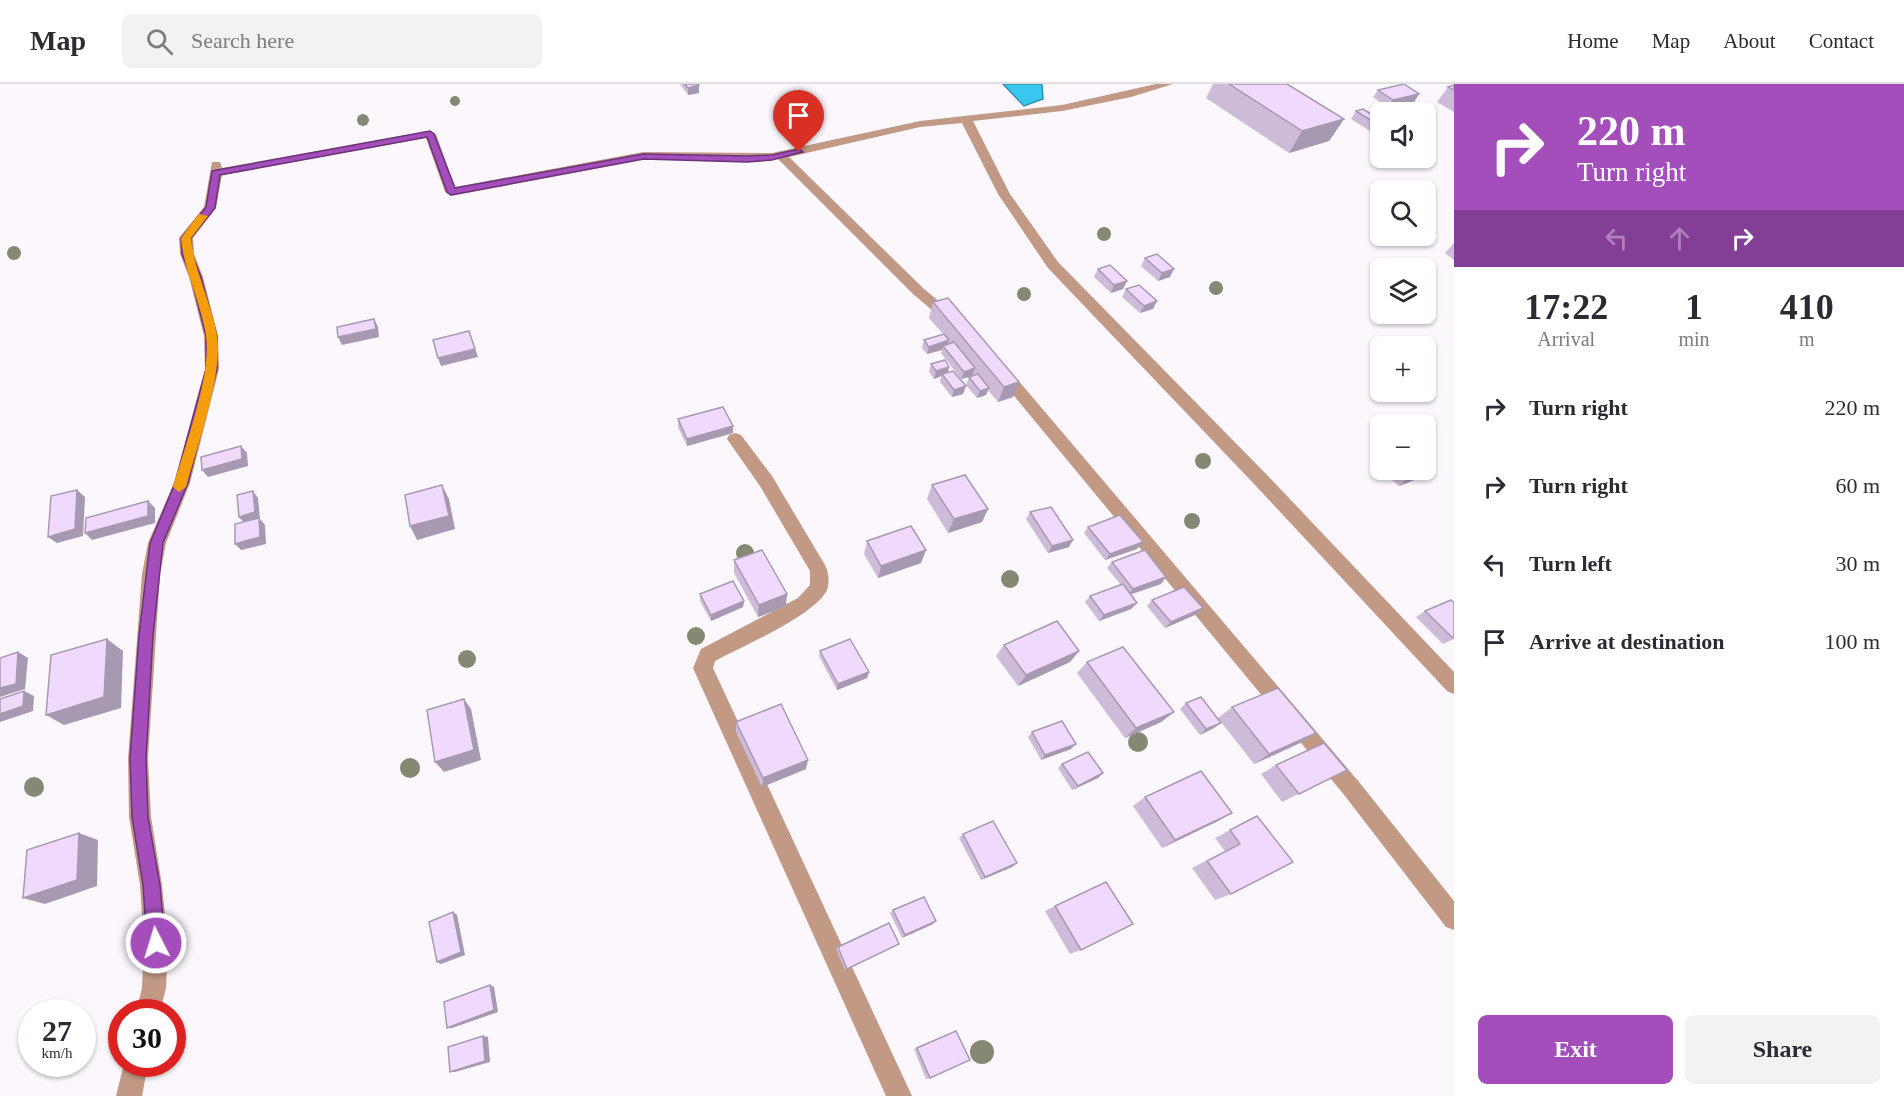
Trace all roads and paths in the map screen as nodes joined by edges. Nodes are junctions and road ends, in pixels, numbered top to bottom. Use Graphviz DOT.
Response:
graph roads {
  1 [pos="1168,84"];
  2 [pos="966,119"];
  3 [pos="781,156"];
  4 [pos="963,328"];
  5 [pos="987,354"];
  6 [pos="735,439"];
  7 [pos="1454,685"];
  8 [pos="1454,919"];
  9 [pos="151,999"];
  10 [pos="133,1077"];
  11 [pos="129,1096"];
  12 [pos="899,1096"];
  1 -- 2 [label="street"];
  2 -- 3 [label="street"];
  2 -- 7 [label="street"];
  3 -- 4 [label="street"];
  3 -- 9 [label="street"];
  5 -- 8 [label="street"];
  6 -- 12 [label="street"];
  10 -- 11 [label="street"];
}
